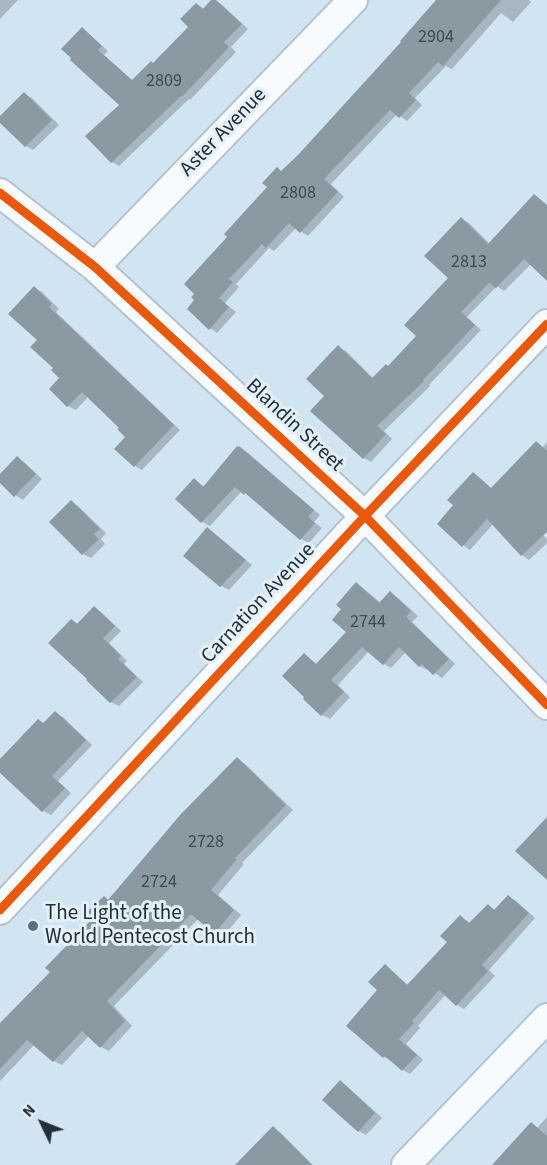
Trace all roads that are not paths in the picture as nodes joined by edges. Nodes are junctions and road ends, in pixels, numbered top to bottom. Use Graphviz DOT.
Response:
graph roads {
  1 [pos="353,0"];
  2 [pos="0,193"];
  3 [pos="95,267"];
  4 [pos="547,324"];
  5 [pos="365,516"];
  6 [pos="547,705"];
  7 [pos="0,910"];
  8 [pos="547,1018"];
  9 [pos="406,1165"];
  1 -- 3 [label="street, Aster Avenue"];
  2 -- 3 [label="street, Blandin Street"];
  3 -- 5 [label="street, Blandin Street"];
  4 -- 5 [label="street, Carnation Avenue"];
  5 -- 6 [label="street, Blandin Street"];
  5 -- 7 [label="street, Carnation Avenue"];
  8 -- 9 [label="street"];
}
